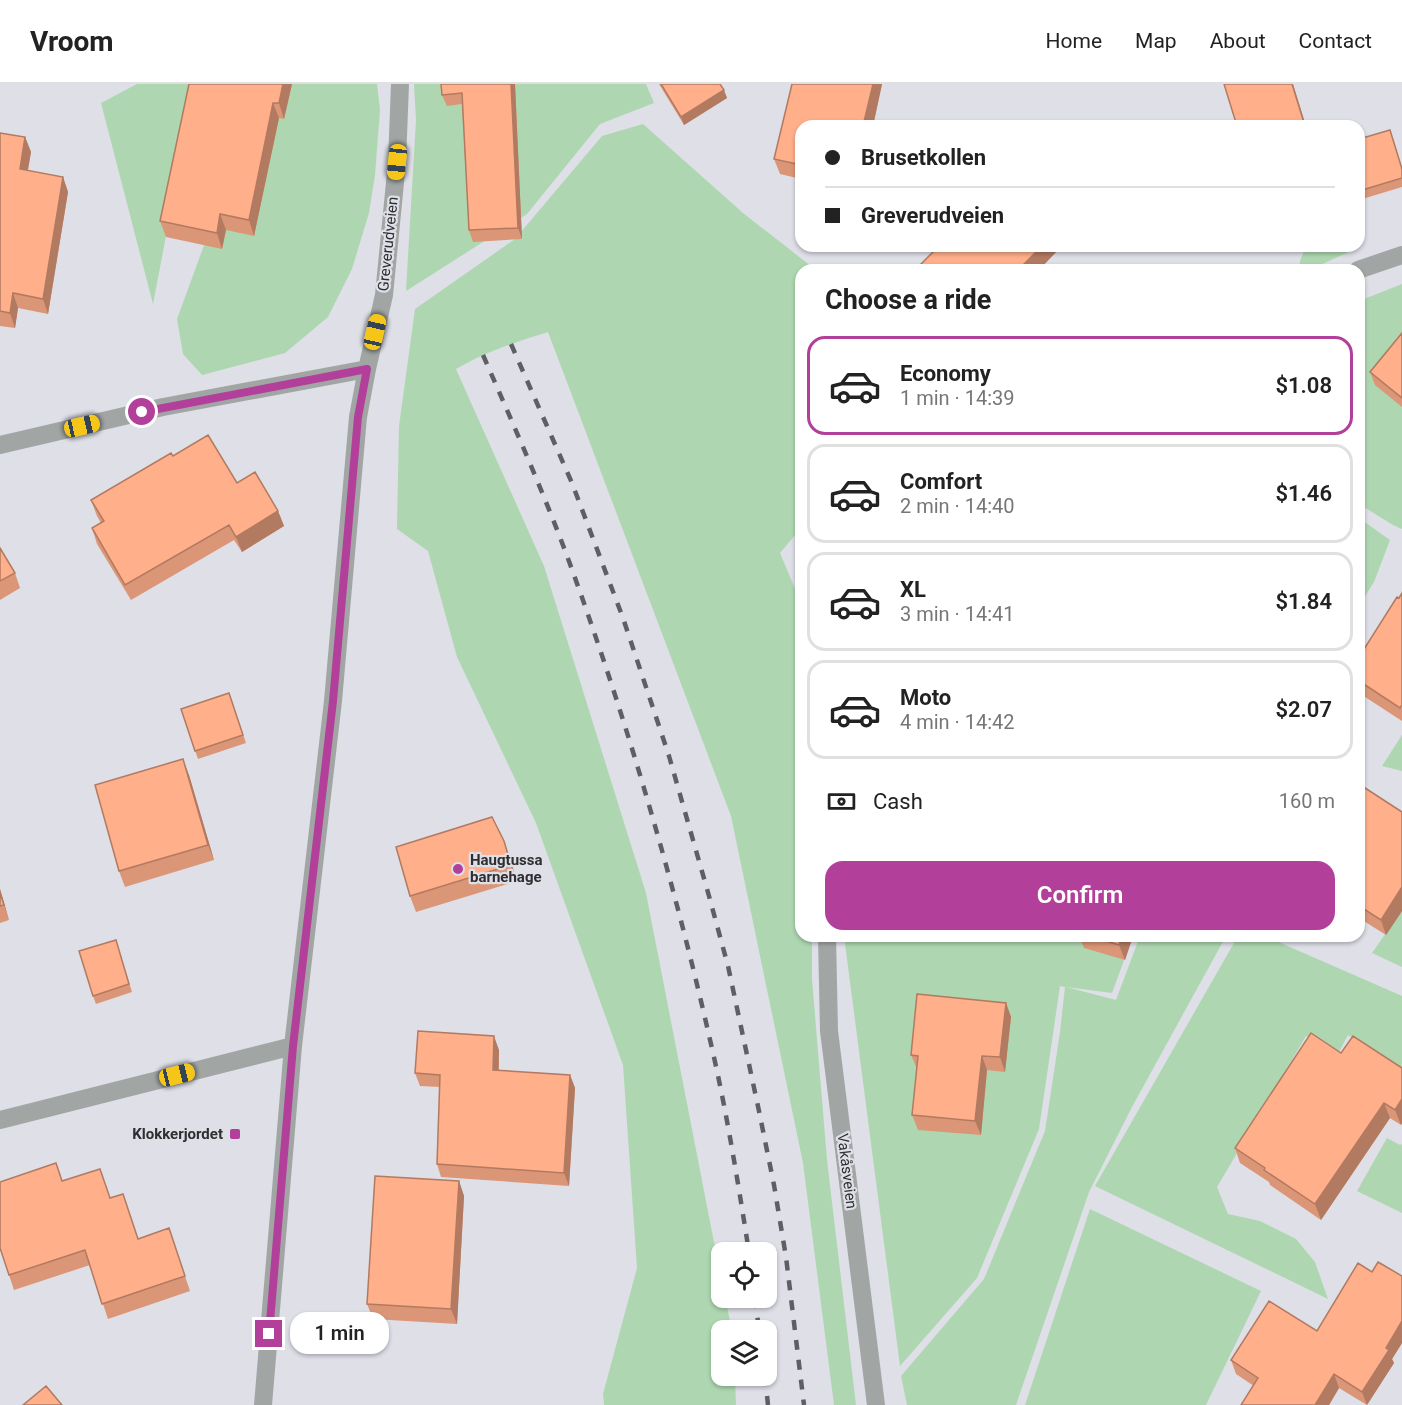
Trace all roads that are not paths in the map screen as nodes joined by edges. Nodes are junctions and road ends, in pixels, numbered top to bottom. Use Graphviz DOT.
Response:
graph roads {
  1 [pos="400,84"];
  2 [pos="1402,255"];
  3 [pos="1365,268"];
  4 [pos="367,369"];
  5 [pos="0,445"];
  6 [pos="827,942"];
  7 [pos="293,1046"];
  8 [pos="0,1120"];
  9 [pos="263,1405"];
  10 [pos="876,1405"];
  1 -- 4 [label="street, Greverudveien"];
  2 -- 3 [label="street"];
  4 -- 5 [label="street"];
  4 -- 7 [label="street, Greverudveien"];
  6 -- 10 [label="street, Vakåsveien"];
  7 -- 8 [label="street"];
  7 -- 9 [label="street, Greverudveien"];
}
